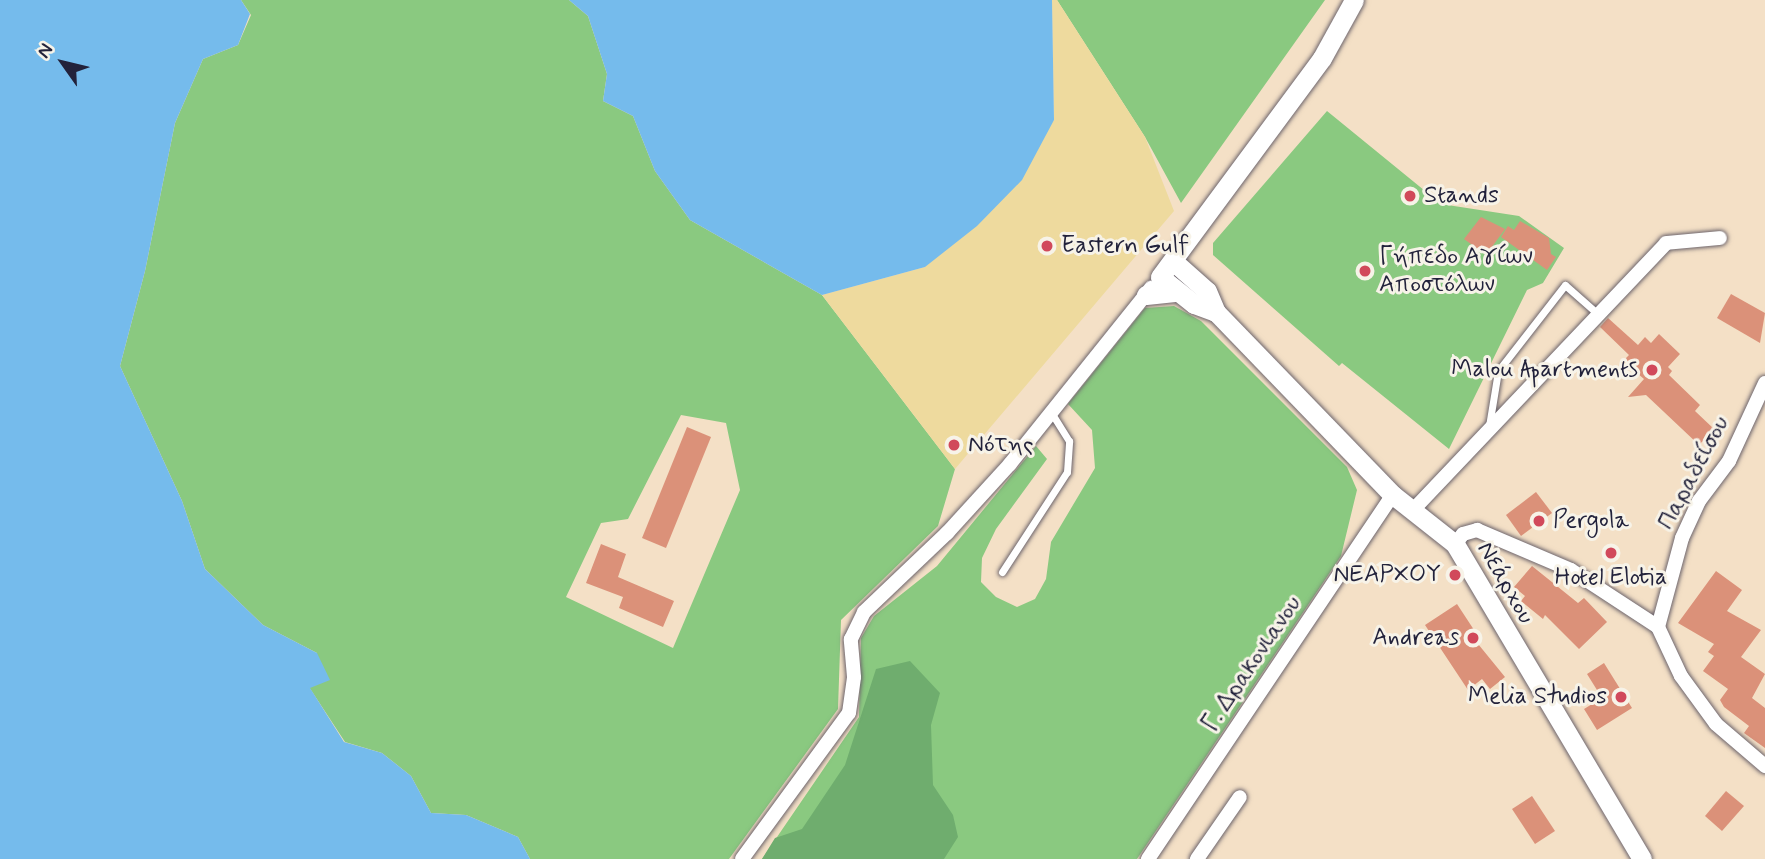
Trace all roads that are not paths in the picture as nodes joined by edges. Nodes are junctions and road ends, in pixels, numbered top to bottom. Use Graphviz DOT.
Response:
graph roads {
  1 [pos="1354,0"];
  2 [pos="1720,238"];
  3 [pos="1189,240"];
  4 [pos="1173,261"];
  5 [pos="1191,275"];
  6 [pos="1160,277"];
  7 [pos="1177,292"];
  8 [pos="1146,295"];
  9 [pos="1216,312"];
  10 [pos="1598,314"];
  11 [pos="1765,383"];
  12 [pos="1052,414"];
  13 [pos="1488,430"];
  14 [pos="1393,495"];
  15 [pos="1413,509"];
  16 [pos="1455,544"];
  17 [pos="1002,572"];
  18 [pos="1658,627"];
  19 [pos="1765,766"];
  20 [pos="1240,797"];
  21 [pos="742,859"];
  22 [pos="1148,859"];
  23 [pos="1197,859"];
  24 [pos="1642,859"];
  1 -- 3 [label="street"];
  2 -- 10 [label="street"];
  3 -- 4 [label="street"];
  3 -- 5 [label="street"];
  4 -- 5 [label="street, Νεάρχου"];
  4 -- 6 [label="street"];
  5 -- 9 [label="street, Νεάρχου"];
  6 -- 7 [label="street, Νεάρχου"];
  6 -- 8 [label="street"];
  7 -- 8 [label="street"];
  7 -- 9 [label="street, Νεάρχου"];
  8 -- 12 [label="street"];
  9 -- 14 [label="street, Νεάρχου"];
  10 -- 13 [label="street"];
  10 -- 13 [label="lane"];
  11 -- 18 [label="street, Παραδείσου"];
  12 -- 17 [label="lane"];
  12 -- 21 [label="street"];
  13 -- 15 [label="street"];
  14 -- 15 [label="street, Νεάρχου"];
  14 -- 22 [label="street, Γ. Δρακονιανου"];
  15 -- 16 [label="street, Νεάρχου"];
  16 -- 18 [label="street"];
  16 -- 24 [label="street, Νεάρχου"];
  18 -- 19 [label="street"];
  20 -- 23 [label="street"];
}
